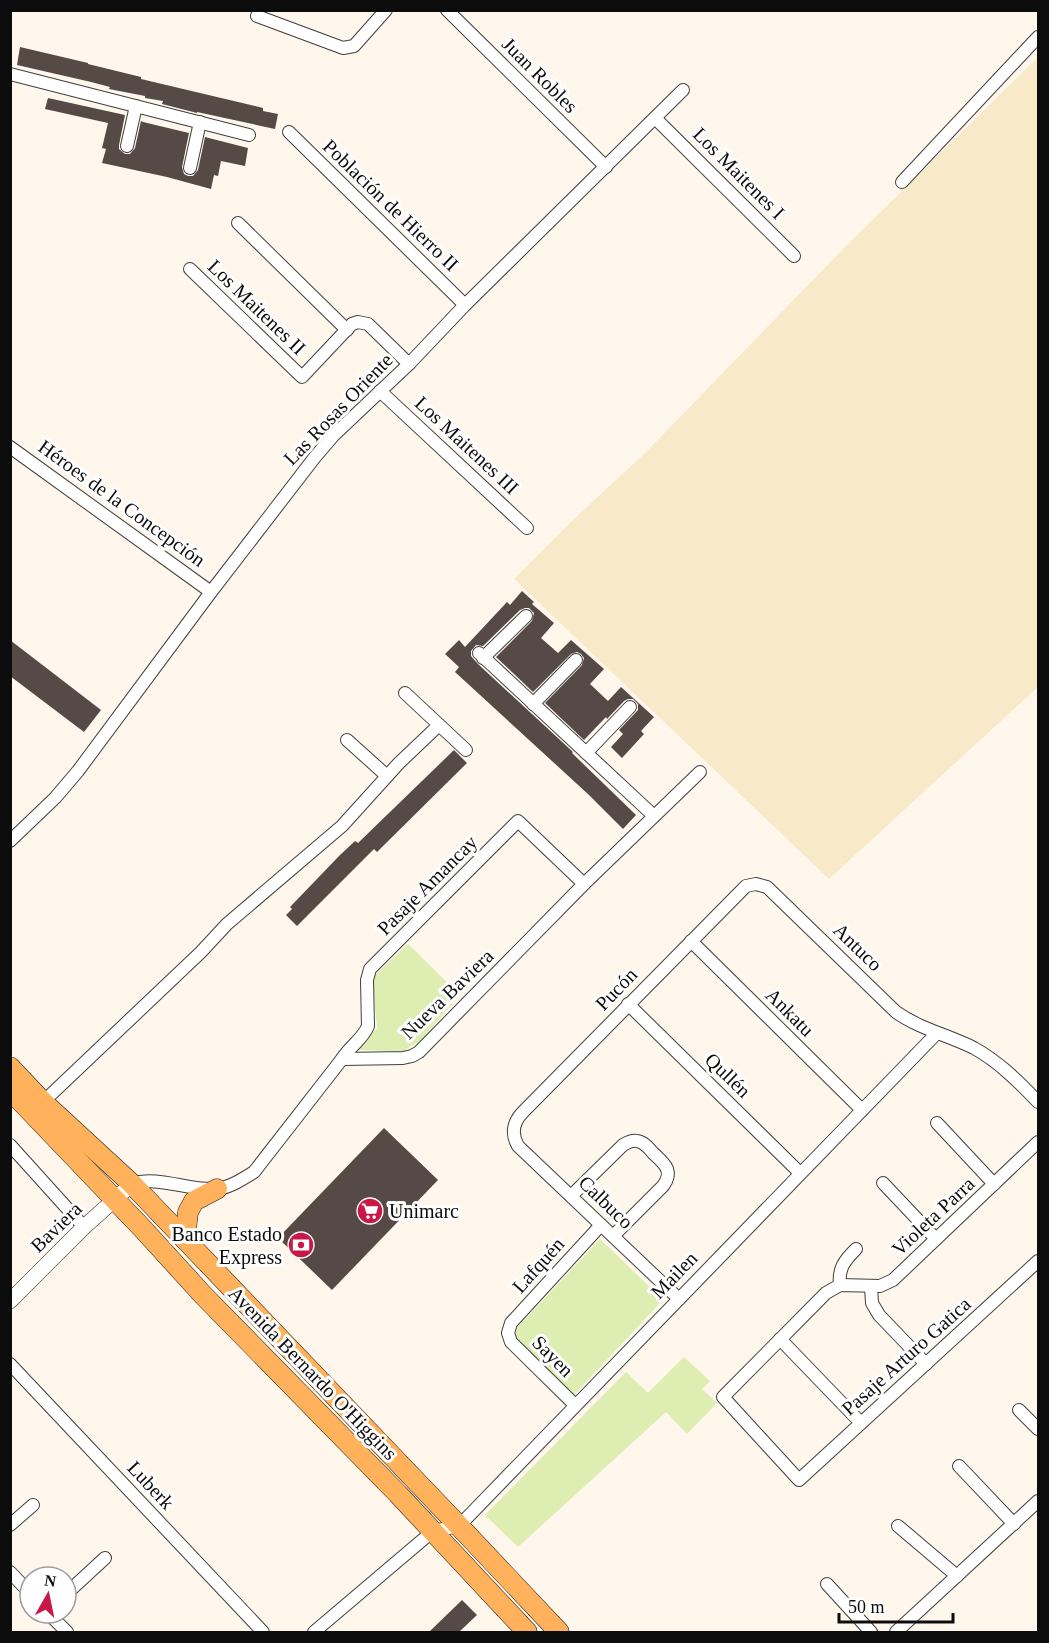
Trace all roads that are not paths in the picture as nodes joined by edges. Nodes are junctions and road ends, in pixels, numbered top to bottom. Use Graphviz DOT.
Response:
graph roads {
  1 [pos="386,10"];
  2 [pos="447,10"];
  3 [pos="257,16"];
  4 [pos="1038,37"];
  5 [pos="10,74"];
  6 [pos="683,90"];
  7 [pos="136,106"];
  8 [pos="655,118"];
  9 [pos="200,122"];
  10 [pos="289,132"];
  11 [pos="249,135"];
  12 [pos="127,146"];
  13 [pos="606,167"];
  14 [pos="190,168"];
  15 [pos="902,182"];
  16 [pos="238,223"];
  17 [pos="794,256"];
  18 [pos="190,269"];
  19 [pos="465,306"];
  20 [pos="347,330"];
  21 [pos="409,364"];
  22 [pos="380,391"];
  23 [pos="10,447"];
  24 [pos="527,528"];
  25 [pos="211,592"];
  26 [pos="526,616"];
  27 [pos="576,660"];
  28 [pos="405,693"];
  29 [pos="533,704"];
  30 [pos="630,707"];
  31 [pos="439,725"];
  32 [pos="347,740"];
  33 [pos="466,750"];
  34 [pos="586,753"];
  35 [pos="700,772"];
  36 [pos="387,776"];
  37 [pos="654,816"];
  38 [pos="10,841"];
  39 [pos="584,884"];
  40 [pos="756,884"];
  41 [pos="691,941"];
  42 [pos="628,1004"];
  43 [pos="937,1033"];
  44 [pos="342,1059"];
  45 [pos="10,1067"];
  46 [pos="10,1090"];
  47 [pos="43,1102"];
  48 [pos="1038,1102"];
  49 [pos="862,1110"];
  50 [pos="937,1123"];
  51 [pos="513,1130"];
  52 [pos="1038,1142"];
  53 [pos="10,1145"];
  54 [pos="800,1173"];
  55 [pos="883,1183"];
  56 [pos="132,1184"];
  57 [pos="994,1184"];
  58 [pos="217,1189"];
  59 [pos="571,1196"];
  60 [pos="115,1200"];
  61 [pos="601,1225"];
  62 [pos="84,1227"];
  63 [pos="613,1236"];
  64 [pos="185,1239"];
  65 [pos="936,1239"];
  66 [pos="856,1249"];
  67 [pos="1038,1261"];
  68 [pos="840,1285"];
  69 [pos="871,1287"];
  70 [pos="679,1299"];
  71 [pos="10,1301"];
  72 [pos="508,1332"];
  73 [pos="780,1339"];
  74 [pos="291,1351"];
  75 [pos="10,1364"];
  76 [pos="926,1364"];
  77 [pos="274,1368"];
  78 [pos="575,1406"];
  79 [pos="1019,1410"];
  80 [pos="861,1423"];
  81 [pos="1038,1429"];
  82 [pos="959,1466"];
  83 [pos="1038,1501"];
  84 [pos="33,1505"];
  85 [pos="1014,1524"];
  86 [pos="10,1525"];
  87 [pos="459,1526"];
  88 [pos="898,1526"];
  89 [pos="433,1531"];
  90 [pos="105,1558"];
  91 [pos="957,1576"];
  92 [pos="78,1583"];
  93 [pos="827,1584"];
  94 [pos="263,1632"];
  95 [pos="314,1632"];
  96 [pos="527,1632"];
  97 [pos="559,1632"];
  98 [pos="871,1632"];
  99 [pos="896,1632"];
  1 -- 3 [label="street"];
  2 -- 13 [label="street, Juan Robles"];
  4 -- 15 [label="street"];
  5 -- 7 [label="street"];
  6 -- 8 [label="street, Las Rosas Oriente"];
  7 -- 9 [label="street"];
  7 -- 12 [label="street"];
  8 -- 13 [label="street, Las Rosas Oriente"];
  8 -- 17 [label="street, Los Maitenes I"];
  9 -- 11 [label="street"];
  9 -- 14 [label="street"];
  10 -- 19 [label="street, Población de Hierro II"];
  13 -- 19 [label="street, Las Rosas Oriente"];
  16 -- 20 [label="street"];
  18 -- 20 [label="street, Los Maitenes II"];
  19 -- 21 [label="street, Las Rosas Oriente"];
  20 -- 21 [label="street"];
  21 -- 22 [label="street, Las Rosas Oriente"];
  22 -- 24 [label="street, Los Maitenes III"];
  22 -- 25 [label="street, Las Rosas Oriente"];
  23 -- 25 [label="street, Héroes de la Concepción"];
  25 -- 38 [label="street, Las Rosas Oriente"];
  26 -- 29 [label="street"];
  27 -- 29 [label="street"];
  28 -- 31 [label="street"];
  29 -- 34 [label="street"];
  30 -- 34 [label="street"];
  31 -- 33 [label="street"];
  31 -- 36 [label="street"];
  32 -- 36 [label="street"];
  34 -- 37 [label="street"];
  35 -- 37 [label="street, Nueva Baviera"];
  36 -- 47 [label="street"];
  37 -- 39 [label="street, Nueva Baviera"];
  39 -- 44 [label="street, Nueva Baviera"];
  39 -- 44 [label="street, Pasaje Amancay"];
  40 -- 41 [label="street, Pucón"];
  40 -- 43 [label="street, Antuco"];
  41 -- 42 [label="street, Pucón"];
  41 -- 49 [label="street, Ankatu"];
  42 -- 51 [label="street, Pucón"];
  42 -- 54 [label="street, Qullén"];
  43 -- 48 [label="street, Antuco"];
  43 -- 49 [label="street, Mailen"];
  44 -- 58 [label="street"];
  45 -- 47 [label="main road, Avenida Bernardo O'Higgins"];
  46 -- 60 [label="main road, Avenida Bernardo O'Higgins"];
  47 -- 56 [label="main road, Avenida Bernardo O'Higgins"];
  49 -- 54 [label="street, Mailen"];
  50 -- 57 [label="street"];
  51 -- 59 [label="street, Calbuco"];
  52 -- 57 [label="street, Violeta Parra"];
  53 -- 62 [label="street"];
  54 -- 70 [label="street, Mailen"];
  55 -- 65 [label="street"];
  56 -- 58 [label="street"];
  56 -- 60 [label="street, Baviera"];
  56 -- 64 [label="main road, Avenida Bernardo O'Higgins"];
  57 -- 65 [label="street, Violeta Parra"];
  58 -- 64 [label="main road"];
  59 -- 61 [label="street, Calbuco"];
  59 -- 63 [label="street"];
  60 -- 62 [label="street, Baviera"];
  60 -- 77 [label="main road, Avenida Bernardo O'Higgins"];
  61 -- 63 [label="street, Calbuco"];
  61 -- 72 [label="street, Lafquén"];
  62 -- 71 [label="street, Baviera"];
  63 -- 70 [label="street, Calbuco"];
  64 -- 74 [label="main road, Avenida Bernardo O'Higgins"];
  65 -- 69 [label="street, Violeta Parra"];
  66 -- 68 [label="street"];
  67 -- 76 [label="street, Pasaje Arturo Gatica"];
  68 -- 69 [label="street, Violeta Parra"];
  68 -- 73 [label="street"];
  69 -- 76 [label="street"];
  70 -- 78 [label="street, Mailen"];
  72 -- 78 [label="street, Sayen"];
  73 -- 80 [label="street"];
  73 -- 80 [label="street, Pasaje Arturo Gatica"];
  74 -- 77 [label="main road"];
  74 -- 87 [label="main road, Avenida Bernardo O'Higgins"];
  75 -- 94 [label="street, Luberk"];
  76 -- 80 [label="street, Pasaje Arturo Gatica"];
  77 -- 89 [label="main road, Avenida Bernardo O'Higgins"];
  78 -- 87 [label="street, Mailen"];
  79 -- 81 [label="street"];
  82 -- 85 [label="street"];
  83 -- 85 [label="street"];
  84 -- 86 [label="street"];
  85 -- 91 [label="street"];
  87 -- 89 [label="street"];
  87 -- 97 [label="main road, Avenida Bernardo O'Higgins"];
  88 -- 91 [label="street"];
  89 -- 95 [label="street"];
  89 -- 96 [label="main road, Avenida Bernardo O'Higgins"];
  90 -- 92 [label="street"];
  91 -- 99 [label="street"];
  93 -- 98 [label="street"];
}
